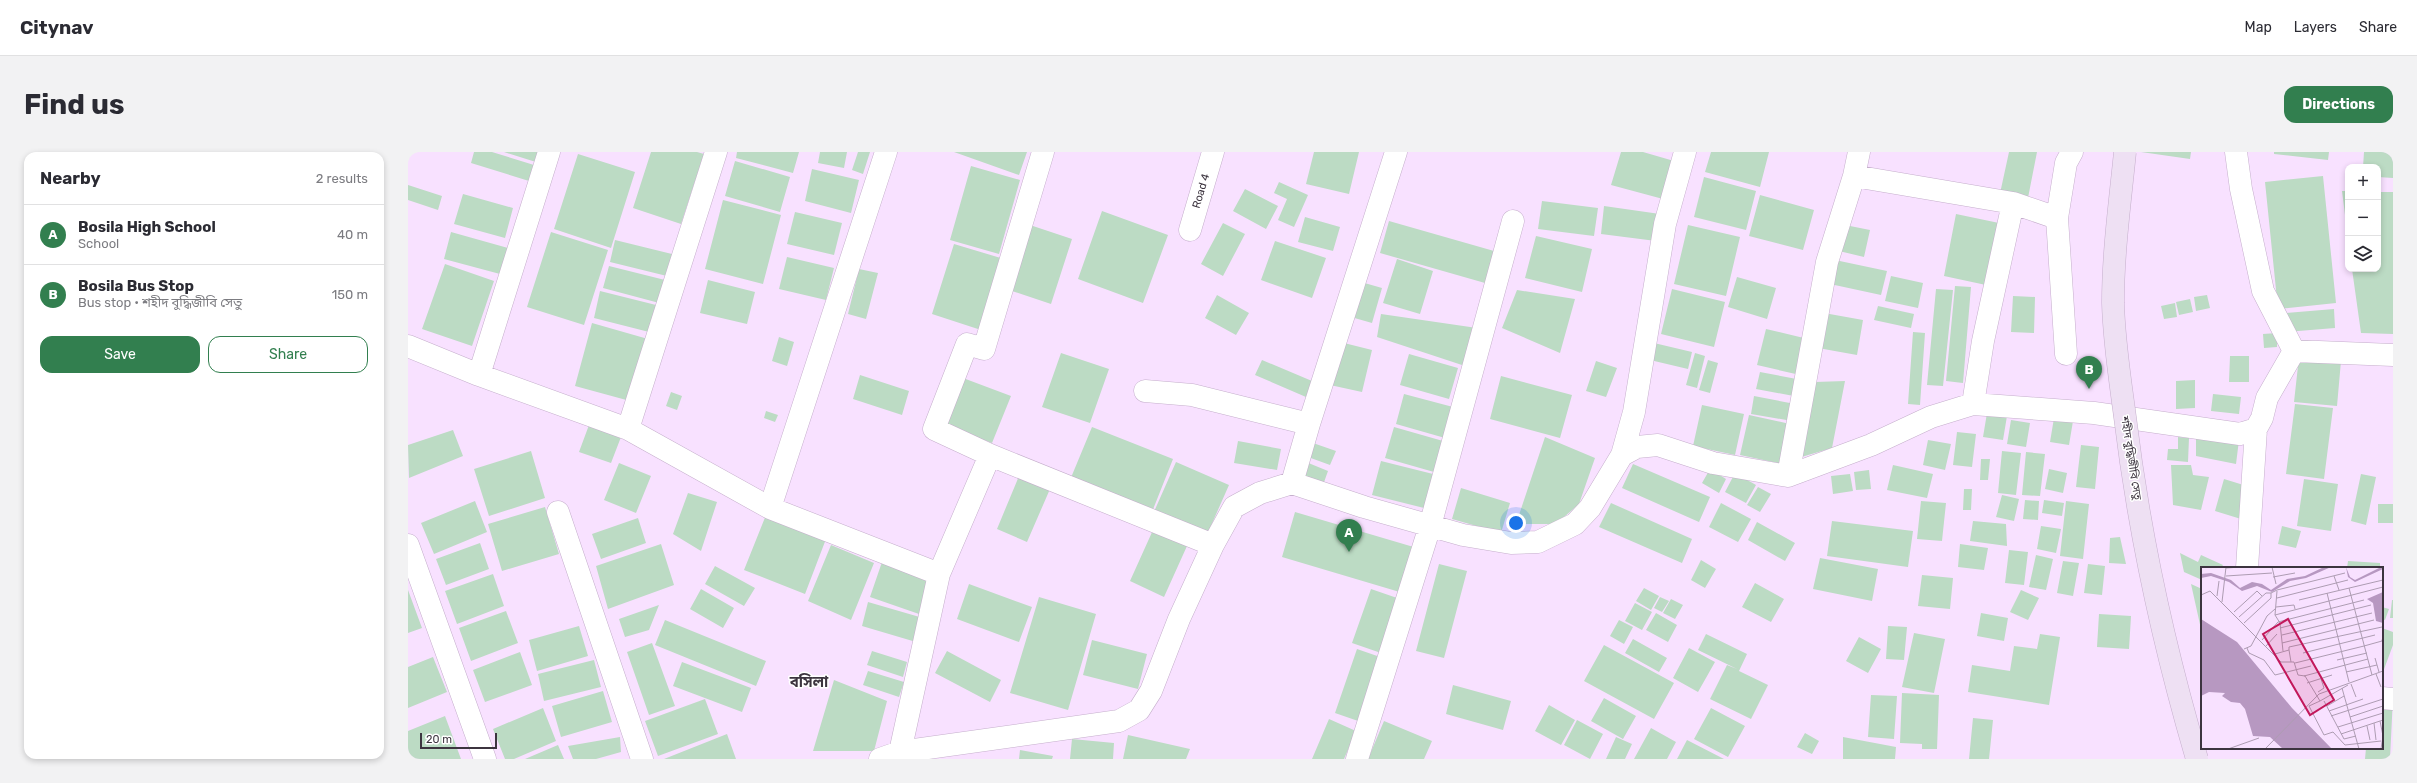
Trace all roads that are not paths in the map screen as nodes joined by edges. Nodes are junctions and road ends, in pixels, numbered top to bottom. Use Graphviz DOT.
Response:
graph roads {
  1 [pos="549,152"];
  2 [pos="716,152"];
  3 [pos="886,152"];
  4 [pos="1043,152"];
  5 [pos="1213,152"];
  6 [pos="1396,152"];
  7 [pos="1685,152"];
  8 [pos="1859,152"];
  9 [pos="2072,152"];
  10 [pos="2125,152"];
  11 [pos="2236,152"];
  12 [pos="1854,176"];
  13 [pos="2013,203"];
  14 [pos="2057,218"];
  15 [pos="1513,221"];
  16 [pos="1190,230"];
  17 [pos="408,346"];
  18 [pos="2294,351"];
  19 [pos="2066,354"];
  20 [pos="2393,355"];
  21 [pos="479,375"];
  22 [pos="1145,391"];
  23 [pos="1973,404"];
  24 [pos="1308,424"];
  25 [pos="628,429"];
  26 [pos="2256,429"];
  27 [pos="990,455"];
  28 [pos="1622,455"];
  29 [pos="1788,476"];
  30 [pos="1292,482"];
  31 [pos="770,508"];
  32 [pos="558,512"];
  33 [pos="1430,526"];
  34 [pos="408,544"];
  35 [pos="1213,545"];
  36 [pos="2247,567"];
  37 [pos="939,574"];
  38 [pos="2383,698"];
  39 [pos="2393,699"];
  40 [pos="890,755"];
  41 [pos="485,759"];
  42 [pos="642,759"];
  43 [pos="1357,759"];
  44 [pos="2197,759"];
  1 -- 21 [label="street"];
  2 -- 25 [label="street"];
  3 -- 31 [label="street"];
  4 -- 27 [label="street"];
  5 -- 16 [label="street, Road 4"];
  6 -- 24 [label="street"];
  7 -- 28 [label="street"];
  8 -- 12 [label="street"];
  9 -- 14 [label="street"];
  10 -- 44 [label="main road, শহীদ বুদ্ধিজীবি সেতু, bridge"];
  11 -- 18 [label="street"];
  12 -- 13 [label="street"];
  12 -- 29 [label="street"];
  13 -- 14 [label="street"];
  13 -- 23 [label="street"];
  14 -- 19 [label="street"];
  15 -- 33 [label="street"];
  17 -- 21 [label="street"];
  18 -- 20 [label="street"];
  18 -- 26 [label="street"];
  21 -- 25 [label="street"];
  22 -- 24 [label="street"];
  23 -- 26 [label="street"];
  23 -- 29 [label="street"];
  24 -- 30 [label="street"];
  25 -- 31 [label="street"];
  26 -- 36 [label="street"];
  27 -- 35 [label="street"];
  27 -- 37 [label="street"];
  28 -- 29 [label="street"];
  28 -- 33 [label="street"];
  30 -- 33 [label="street"];
  30 -- 35 [label="street"];
  31 -- 37 [label="street"];
  32 -- 42 [label="street"];
  33 -- 43 [label="street"];
  34 -- 41 [label="street"];
  35 -- 40 [label="street"];
  37 -- 40 [label="street"];
  38 -- 39 [label="street"];
}
